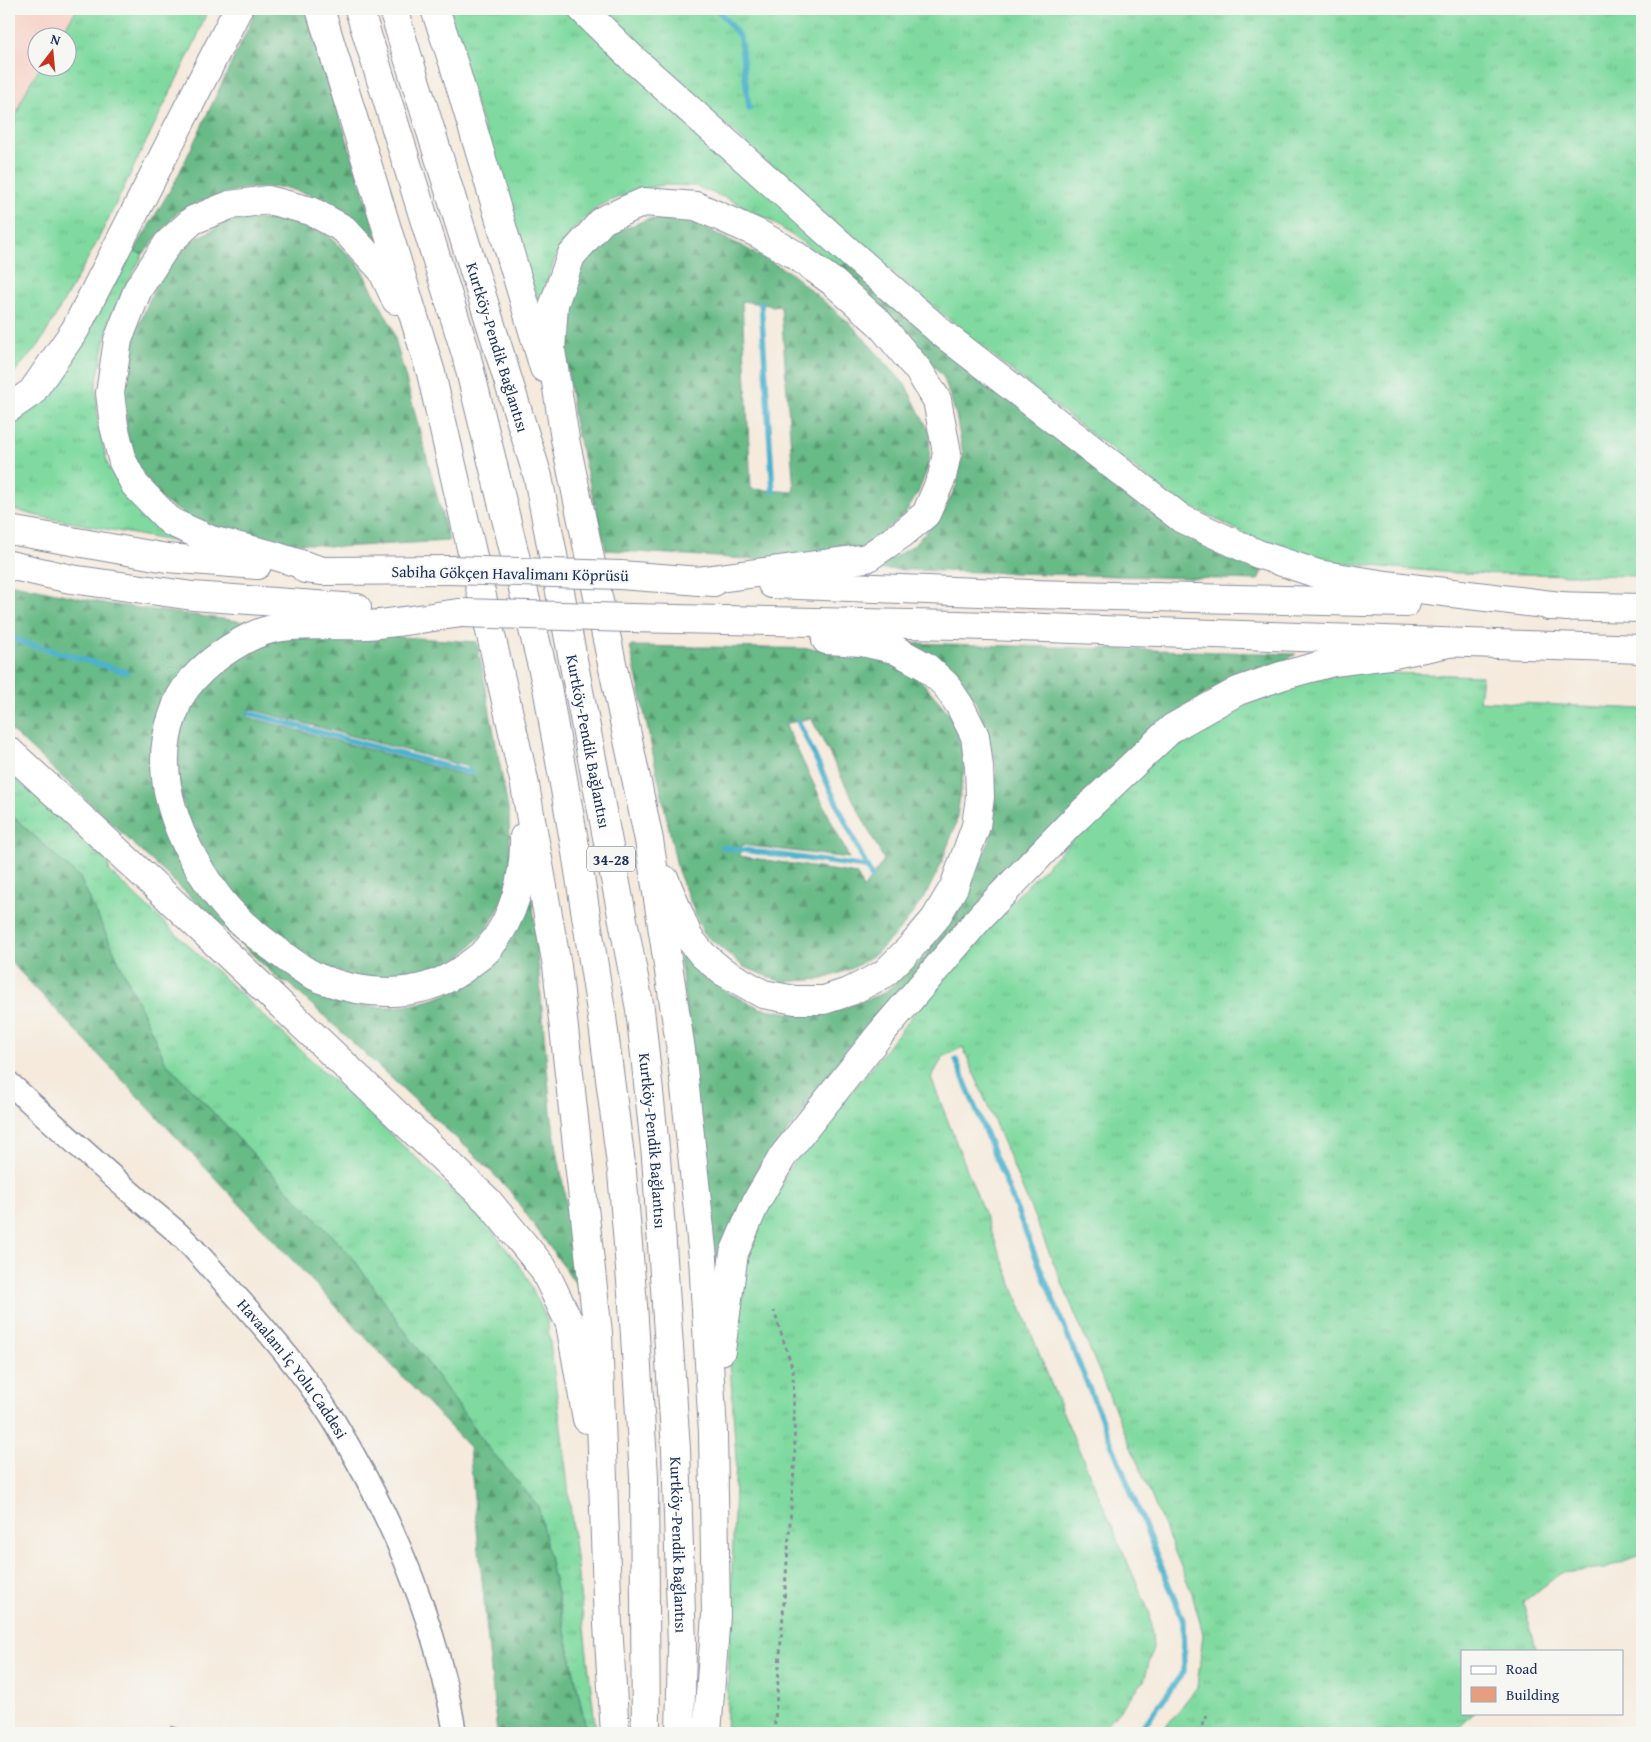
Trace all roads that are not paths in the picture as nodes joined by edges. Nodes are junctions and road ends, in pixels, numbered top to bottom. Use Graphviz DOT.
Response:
graph roads {
  1 [pos="238,9"];
  2 [pos="320,9"];
  3 [pos="359,9"];
  4 [pos="393,9"];
  5 [pos="435,9"];
  6 [pos="582,9"];
  7 [pos="431,373"];
  8 [pos="9,408"];
  9 [pos="565,439"];
  10 [pos="9,530"];
  11 [pos="9,565"];
  12 [pos="323,571"];
  13 [pos="697,581"];
  14 [pos="1568,606"];
  15 [pos="1642,608"];
  16 [pos="461,613"];
  17 [pos="692,619"];
  18 [pos="1449,643"];
  19 [pos="1642,649"];
  20 [pos="9,751"];
  21 [pos="524,780"];
  22 [pos="649,840"];
  23 [pos="9,1083"];
  24 [pos="713,1432"];
  25 [pos="605,1517"];
  26 [pos="455,1733"];
  27 [pos="615,1733"];
  28 [pos="646,1733"];
  29 [pos="680,1733"];
  30 [pos="707,1733"];
  1 -- 8 [label="highway"];
  2 -- 7 [label="highway"];
  3 -- 28 [label="highway, Kurtköy-Pendik Bağlantısı / 34-28"];
  4 -- 29 [label="highway, Kurtköy-Pendik Bağlantısı / 34-28"];
  5 -- 9 [label="highway"];
  6 -- 14 [label="highway"];
  7 -- 12 [label="highway"];
  7 -- 21 [label="highway"];
  9 -- 13 [label="highway"];
  9 -- 22 [label="highway"];
  10 -- 12 [label="highway"];
  11 -- 16 [label="highway"];
  12 -- 13 [label="highway, Sabiha Gökçen Havalimanı Köprüsü, bridge"];
  13 -- 14 [label="highway"];
  14 -- 15 [label="highway"];
  16 -- 17 [label="highway, bridge"];
  16 -- 21 [label="highway"];
  17 -- 18 [label="highway"];
  17 -- 22 [label="highway"];
  18 -- 19 [label="highway"];
  18 -- 24 [label="highway"];
  20 -- 25 [label="highway"];
  21 -- 25 [label="highway"];
  22 -- 24 [label="highway"];
  23 -- 26 [label="lane, Havaalanı İç Yolu Caddesi"];
  24 -- 30 [label="highway"];
  25 -- 27 [label="highway"];
}
